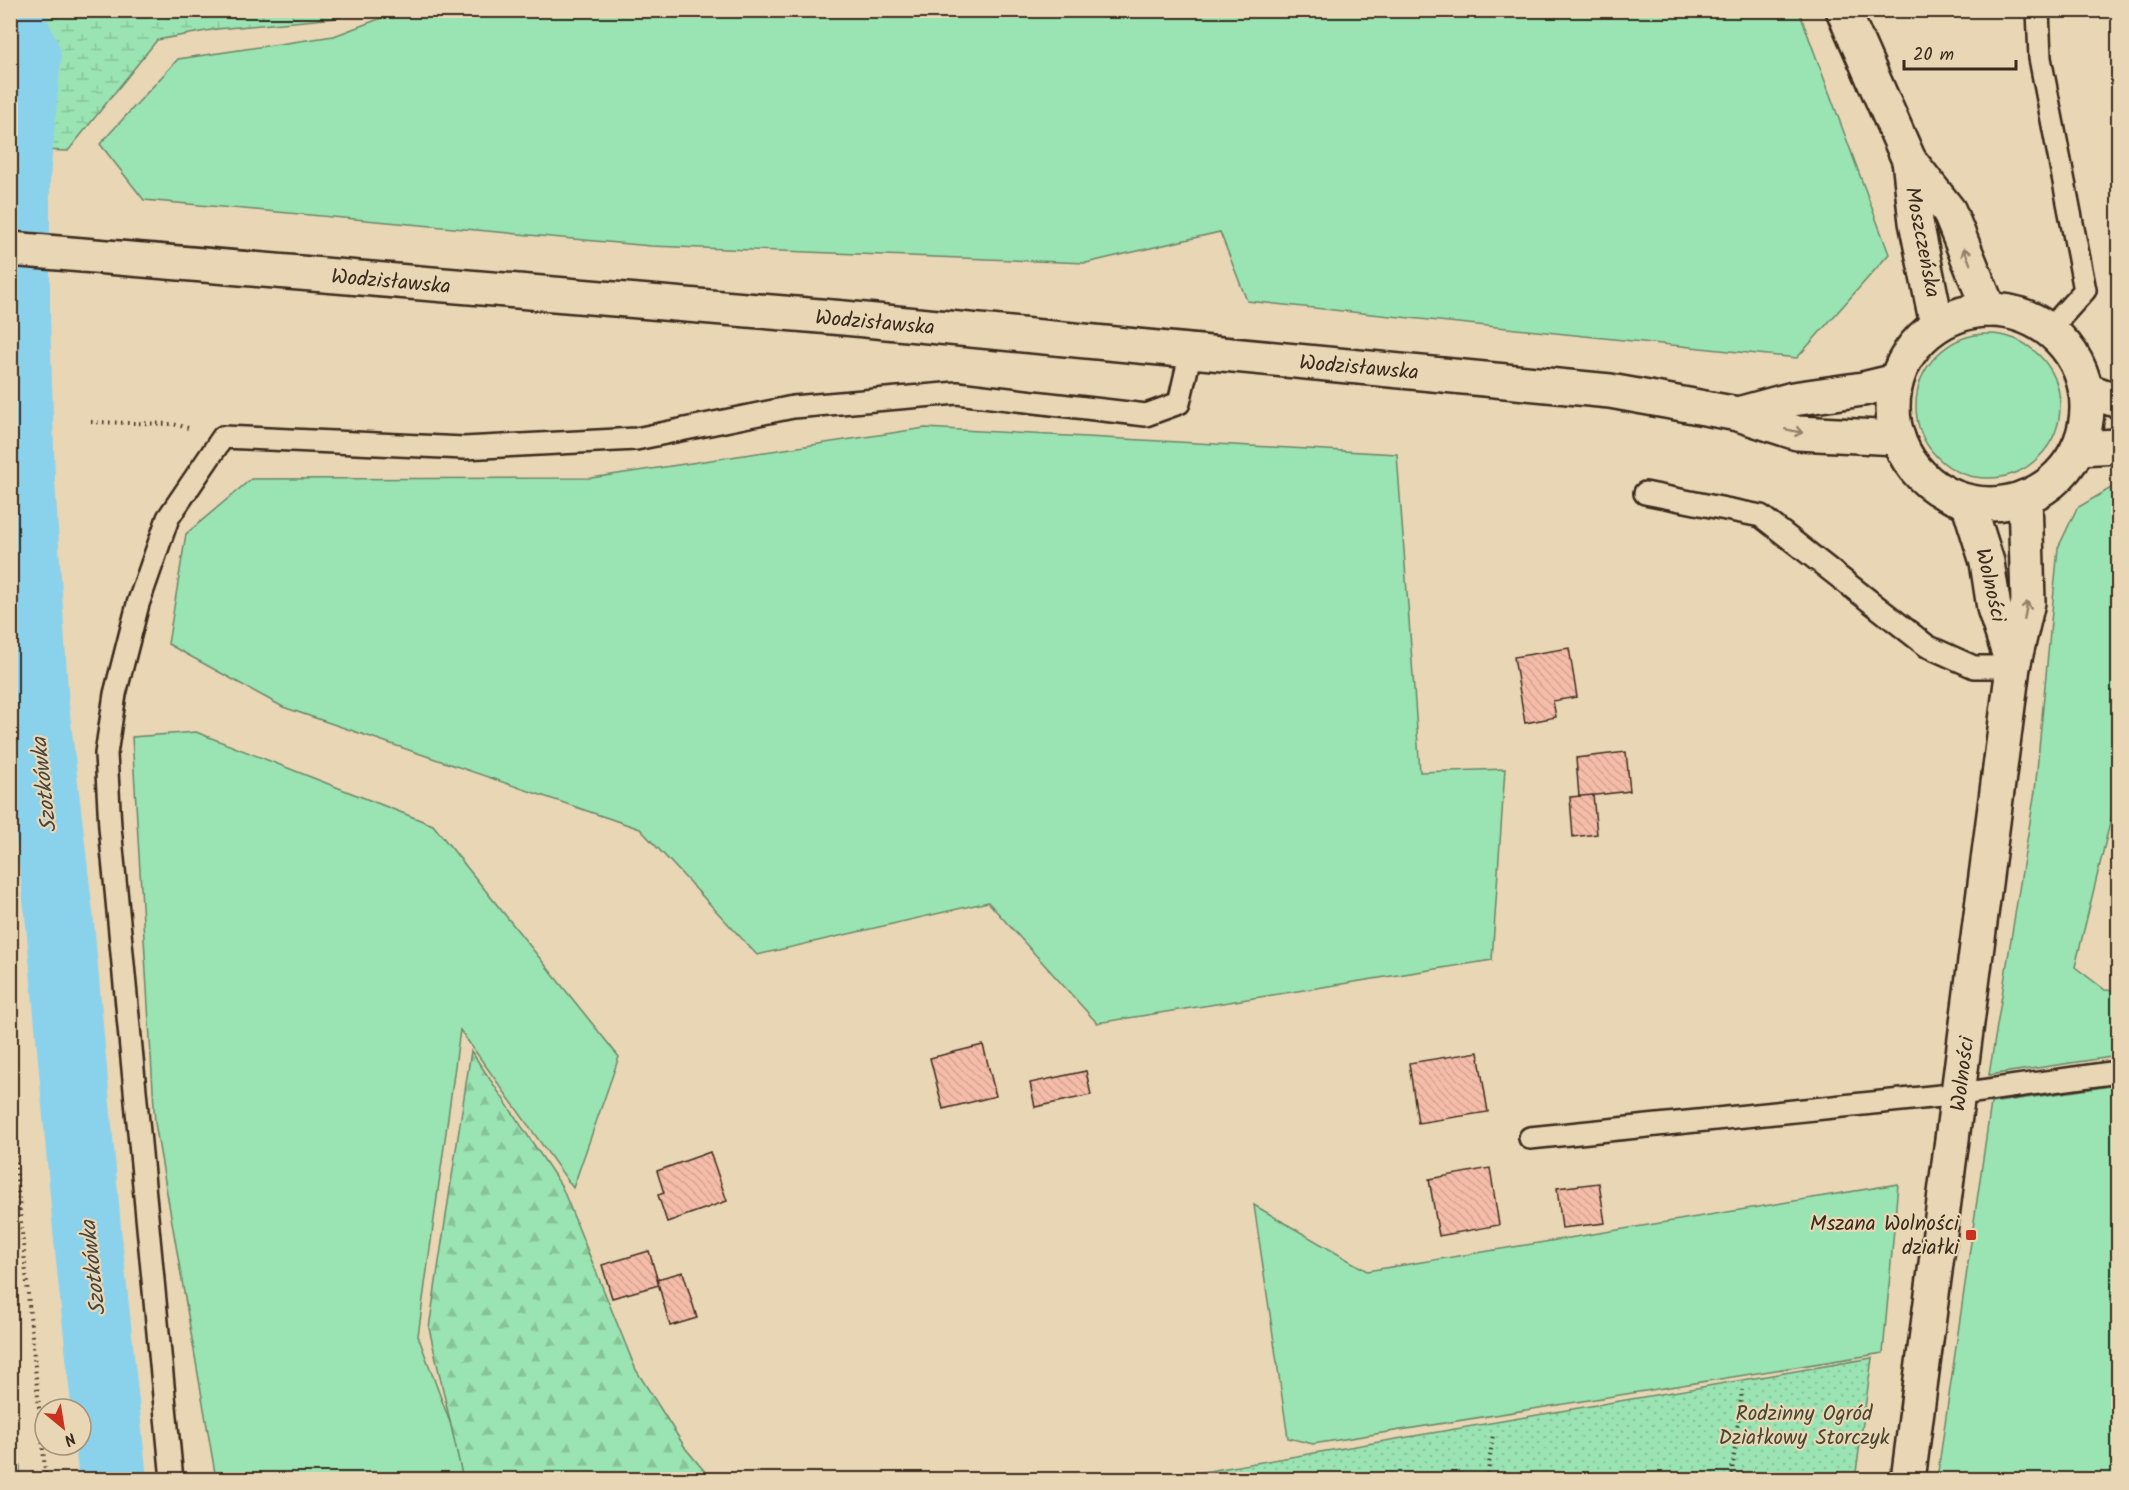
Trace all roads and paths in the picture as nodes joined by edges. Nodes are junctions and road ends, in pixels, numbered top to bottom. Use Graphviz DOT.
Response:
graph roads {
  1 [pos="1843,10"];
  2 [pos="2038,10"];
  3 [pos="1909,160"];
  4 [pos="10,249"];
  5 [pos="1989,310"];
  6 [pos="1937,325"];
  7 [pos="2049,330"];
  8 [pos="1191,351"];
  9 [pos="1896,381"];
  10 [pos="2086,390"];
  11 [pos="2118,401"];
  12 [pos="1738,414"];
  13 [pos="91,422"];
  14 [pos="223,437"];
  15 [pos="1898,438"];
  16 [pos="2118,446"];
  17 [pos="2078,448"];
  18 [pos="1645,493"];
  19 [pos="2025,497"];
  20 [pos="1968,502"];
  21 [pos="2013,667"];
  22 [pos="2118,1072"];
  23 [pos="1960,1094"];
  24 [pos="10,1108"];
  25 [pos="1530,1137"];
  26 [pos="1742,1390"];
  27 [pos="1493,1434"];
  28 [pos="46,1479"];
  29 [pos="172,1479"];
  30 [pos="1487,1479"];
  31 [pos="1731,1479"];
  32 [pos="1908,1479"];
  1 -- 3 [label="main road, Moszczeńska"];
  2 -- 7 [label="lane"];
  5 -- 3 [label="main road, Moszczeńska, one-way"];
  3 -- 6 [label="main road, Moszczeńska"];
  4 -- 8 [label="main road, Wodzisławska"];
  5 -- 6 [label="main road"];
  5 -- 7 [label="main road"];
  6 -- 9 [label="main road"];
  7 -- 10 [label="main road"];
  8 -- 12 [label="main road, Wodzisławska"];
  8 -- 14 [label="lane"];
  9 -- 12 [label="main road, Wodzisławska"];
  9 -- 15 [label="main road"];
  10 -- 11 [label="main road"];
  10 -- 17 [label="main road"];
  12 -- 15 [label="main road, Wodzisławska, one-way"];
  13 -- 14 [label="path"];
  14 -- 29 [label="lane"];
  15 -- 20 [label="main road"];
  16 -- 17 [label="main road"];
  17 -- 19 [label="main road"];
  18 -- 21 [label="lane"];
  19 -- 20 [label="main road"];
  21 -- 19 [label="main road, Wolności, one-way"];
  20 -- 21 [label="main road, Wolności"];
  21 -- 23 [label="main road, Wolności"];
  22 -- 23 [label="lane"];
  23 -- 25 [label="lane"];
  23 -- 32 [label="main road, Wolności"];
  24 -- 28 [label="path"];
  26 -- 31 [label="path"];
  27 -- 30 [label="path"];
}
